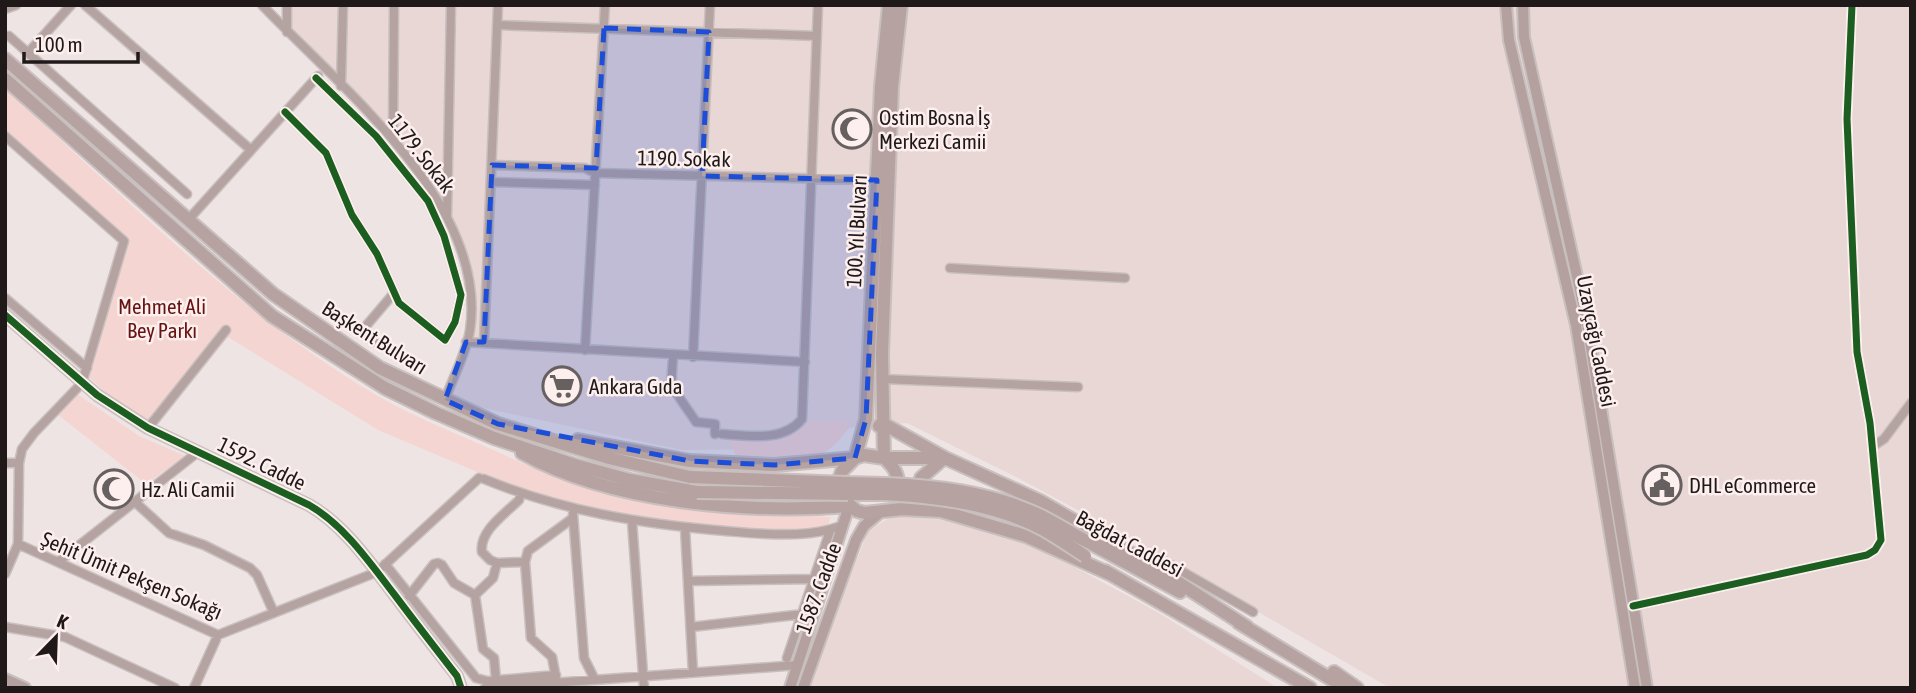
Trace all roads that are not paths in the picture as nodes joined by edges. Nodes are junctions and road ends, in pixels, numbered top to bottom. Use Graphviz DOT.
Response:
graph roads {
  1 [pos="16,5"];
  2 [pos="71,5"];
  3 [pos="85,5"];
  4 [pos="262,5"];
  5 [pos="287,5"];
  6 [pos="343,5"];
  7 [pos="394,5"];
  8 [pos="451,5"];
  9 [pos="498,5"];
  10 [pos="605,5"];
  11 [pos="710,5"];
  12 [pos="818,5"];
  13 [pos="889,5"];
  14 [pos="901,5"];
  15 [pos="1506,5"];
  16 [pos="1852,5"];
  17 [pos="1524,7"];
  18 [pos="5,9"];
  19 [pos="497,24"];
  20 [pos="604,28"];
  21 [pos="287,32"];
  22 [pos="709,32"];
  23 [pos="9,36"];
  24 [pos="817,36"];
  25 [pos="28,53"];
  26 [pos="5,59"];
  27 [pos="324,69"];
  28 [pos="316,78"];
  29 [pos="5,79"];
  30 [pos="341,86"];
  31 [pos="285,112"];
  32 [pos="5,136"];
  33 [pos="393,139"];
  34 [pos="251,150"];
  35 [pos="492,165"];
  36 [pos="595,173"];
  37 [pos="702,176"];
  38 [pos="811,178"];
  39 [pos="877,180"];
  40 [pos="491,182"];
  41 [pos="595,185"];
  42 [pos="187,194"];
  43 [pos="447,216"];
  44 [pos="188,220"];
  45 [pos="950,268"];
  46 [pos="1125,278"];
  47 [pos="394,293"];
  48 [pos="5,298"];
  49 [pos="5,315"];
  50 [pos="226,330"];
  51 [pos="466,342"];
  52 [pos="484,342"];
  53 [pos="585,350"];
  54 [pos="673,355"];
  55 [pos="693,357"];
  56 [pos="805,362"];
  57 [pos="412,363"];
  58 [pos="87,369"];
  59 [pos="882,379"];
  60 [pos="82,383"];
  61 [pos="1078,387"];
  62 [pos="445,400"];
  63 [pos="1911,403"];
  64 [pos="866,419"];
  65 [pos="498,424"];
  66 [pos="882,424"];
  67 [pos="148,428"];
  68 [pos="494,438"];
  69 [pos="1872,447"];
  70 [pos="198,452"];
  71 [pos="855,458"];
  72 [pos="884,458"];
  73 [pos="945,458"];
  74 [pos="5,463"];
  75 [pos="19,463"];
  76 [pos="774,465"];
  77 [pos="885,489"];
  78 [pos="520,494"];
  79 [pos="848,494"];
  80 [pos="135,502"];
  81 [pos="807,507"];
  82 [pos="883,510"];
  83 [pos="935,511"];
  84 [pos="573,513"];
  85 [pos="632,521"];
  86 [pos="843,525"];
  87 [pos="685,528"];
  88 [pos="830,531"];
  89 [pos="18,544"];
  90 [pos="1157,557"];
  91 [pos="58,562"];
  92 [pos="525,562"];
  93 [pos="497,563"];
  94 [pos="381,568"];
  95 [pos="5,574"];
  96 [pos="1110,574"];
  97 [pos="815,579"];
  98 [pos="688,581"];
  99 [pos="410,596"];
  100 [pos="475,596"];
  101 [pos="1633,606"];
  102 [pos="1253,612"];
  103 [pos="274,613"];
  104 [pos="804,614"];
  105 [pos="5,626"];
  106 [pos="691,627"];
  107 [pos="1247,628"];
  108 [pos="218,635"];
  109 [pos="1287,650"];
  110 [pos="787,658"];
  111 [pos="799,664"];
  112 [pos="1274,666"];
  113 [pos="693,673"];
  114 [pos="643,676"];
  115 [pos="5,679"];
  116 [pos="496,680"];
  117 [pos="595,680"];
  118 [pos="561,682"];
  119 [pos="1339,684"];
  120 [pos="25,688"];
  121 [pos="174,688"];
  122 [pos="194,688"];
  123 [pos="461,688"];
  124 [pos="485,688"];
  125 [pos="644,688"];
  126 [pos="790,688"];
  127 [pos="803,688"];
  128 [pos="1294,688"];
  129 [pos="1310,688"];
  130 [pos="1357,688"];
  131 [pos="1635,688"];
  132 [pos="1647,688"];
  1 -- 18 [label="street"];
  2 -- 25 [label="street"];
  3 -- 34 [label="street"];
  4 -- 21 [label="street, 1179. Sokak"];
  5 -- 21 [label="street"];
  6 -- 30 [label="street"];
  7 -- 33 [label="street"];
  8 -- 43 [label="street"];
  9 -- 19 [label="street"];
  10 -- 20 [label="street"];
  11 -- 22 [label="street"];
  12 -- 24 [label="street"];
  13 -- 39 [label="main road, 100. Yıl Bulvarı"];
  14 -- 59 [label="main road, 100. Yıl Bulvarı"];
  15 -- 131 [label="main road, Uzayçağı Caddesi"];
  16 -- 69 [label="street"];
  17 -- 101 [label="main road, Uzayçağı Caddesi"];
  19 -- 20 [label="street"];
  19 -- 35 [label="street"];
  20 -- 22 [label="street"];
  20 -- 36 [label="street"];
  21 -- 27 [label="street, 1179. Sokak"];
  22 -- 24 [label="street"];
  22 -- 37 [label="street"];
  23 -- 25 [label="street"];
  24 -- 38 [label="street"];
  25 -- 42 [label="street"];
  26 -- 44 [label="main road, Başkent Bulvarı"];
  27 -- 28 [label="street"];
  27 -- 30 [label="street, 1179. Sokak"];
  28 -- 31 [label="street"];
  28 -- 47 [label="street"];
  29 -- 68 [label="main road, Başkent Bulvarı"];
  30 -- 33 [label="street, 1179. Sokak"];
  31 -- 34 [label="street"];
  31 -- 47 [label="street"];
  32 -- 58 [label="street"];
  33 -- 43 [label="street, 1179. Sokak"];
  34 -- 44 [label="street"];
  35 -- 36 [label="street, 1190. Sokak"];
  35 -- 40 [label="street"];
  36 -- 37 [label="street, 1190. Sokak"];
  36 -- 41 [label="street"];
  37 -- 38 [label="street, 1190. Sokak"];
  37 -- 55 [label="street"];
  38 -- 39 [label="street, 1190. Sokak"];
  38 -- 56 [label="street"];
  39 -- 64 [label="main road, 100. Yıl Bulvarı"];
  40 -- 41 [label="street"];
  40 -- 52 [label="street"];
  41 -- 53 [label="street"];
  43 -- 51 [label="street, 1179. Sokak"];
  44 -- 62 [label="main road, Başkent Bulvarı"];
  45 -- 46 [label="street"];
  47 -- 57 [label="street"];
  48 -- 58 [label="street"];
  49 -- 60 [label="main road, 1592. Cadde"];
  50 -- 67 [label="street"];
  51 -- 52 [label="street"];
  51 -- 62 [label="street, 1179. Sokak"];
  52 -- 53 [label="street"];
  53 -- 54 [label="street"];
  54 -- 55 [label="street"];
  54 -- 56 [label="street"];
  55 -- 56 [label="street"];
  58 -- 60 [label="street"];
  59 -- 61 [label="street"];
  59 -- 66 [label="main road, 100. Yıl Bulvarı"];
  60 -- 67 [label="main road, 1592. Cadde"];
  60 -- 75 [label="street"];
  62 -- 65 [label="main road, Başkent Bulvarı"];
  63 -- 69 [label="street"];
  64 -- 66 [label="main road"];
  64 -- 71 [label="main road, 100. Yıl Bulvarı"];
  65 -- 76 [label="main road"];
  65 -- 79 [label="main road, Başkent Bulvarı, bridge"];
  66 -- 72 [label="main road, 100. Yıl Bulvarı"];
  66 -- 73 [label="main road"];
  67 -- 70 [label="main road, 1592. Cadde"];
  68 -- 79 [label="main road, Başkent Bulvarı, bridge"];
  68 -- 81 [label="main road"];
  69 -- 101 [label="street"];
  70 -- 80 [label="street"];
  70 -- 94 [label="main road, 1592. Cadde"];
  71 -- 72 [label="main road"];
  71 -- 76 [label="main road"];
  71 -- 79 [label="main road"];
  72 -- 73 [label="main road"];
  72 -- 82 [label="main road"];
  73 -- 83 [label="main road"];
  73 -- 107 [label="main road"];
  74 -- 75 [label="street"];
  75 -- 89 [label="street"];
  76 -- 81 [label="main road"];
  77 -- 79 [label="main road"];
  77 -- 96 [label="main road, Bağdat Caddesi, bridge"];
  77 -- 107 [label="main road, Bağdat Caddesi, bridge"];
  78 -- 84 [label="street"];
  78 -- 93 [label="street"];
  78 -- 94 [label="street, Şehit Ümit Pekşen Sokağı"];
  79 -- 81 [label="main road"];
  79 -- 82 [label="main road"];
  79 -- 86 [label="main road, 1587. Cadde"];
  80 -- 91 [label="street"];
  80 -- 103 [label="street"];
  82 -- 83 [label="main road"];
  82 -- 127 [label="main road, 1587. Cadde"];
  83 -- 96 [label="main road"];
  84 -- 85 [label="street"];
  84 -- 92 [label="street"];
  84 -- 117 [label="street"];
  85 -- 87 [label="street"];
  85 -- 114 [label="street"];
  86 -- 88 [label="street"];
  86 -- 111 [label="main road, 1587. Cadde"];
  87 -- 88 [label="street"];
  87 -- 98 [label="street"];
  88 -- 97 [label="street"];
  89 -- 91 [label="street, Şehit Ümit Pekşen Sokağı"];
  89 -- 95 [label="street"];
  90 -- 102 [label="street"];
  91 -- 108 [label="street, Şehit Ümit Pekşen Sokağı"];
  92 -- 93 [label="street"];
  92 -- 118 [label="street"];
  93 -- 100 [label="street"];
  94 -- 99 [label="street"];
  94 -- 103 [label="street, Şehit Ümit Pekşen Sokağı"];
  94 -- 123 [label="main road, 1592. Cadde"];
  96 -- 112 [label="main road, Bağdat Caddesi"];
  97 -- 98 [label="street"];
  97 -- 104 [label="street"];
  98 -- 106 [label="street"];
  99 -- 100 [label="street"];
  99 -- 116 [label="street"];
  100 -- 116 [label="street"];
  101 -- 132 [label="main road, Uzayçağı Caddesi"];
  103 -- 108 [label="street, Şehit Ümit Pekşen Sokağı"];
  104 -- 106 [label="street"];
  104 -- 110 [label="street"];
  105 -- 121 [label="street"];
  106 -- 113 [label="street"];
  107 -- 109 [label="main road, Bağdat Caddesi"];
  108 -- 122 [label="street"];
  109 -- 119 [label="main road, Bağdat Caddesi"];
  109 -- 130 [label="main road"];
  111 -- 113 [label="street"];
  111 -- 126 [label="main road, 1587. Cadde"];
  112 -- 128 [label="main road"];
  112 -- 129 [label="main road, Bağdat Caddesi"];
  113 -- 114 [label="street"];
  114 -- 117 [label="street"];
  114 -- 125 [label="street"];
  115 -- 120 [label="main road"];
  116 -- 118 [label="street"];
  117 -- 118 [label="street"];
  118 -- 124 [label="street"];
}
